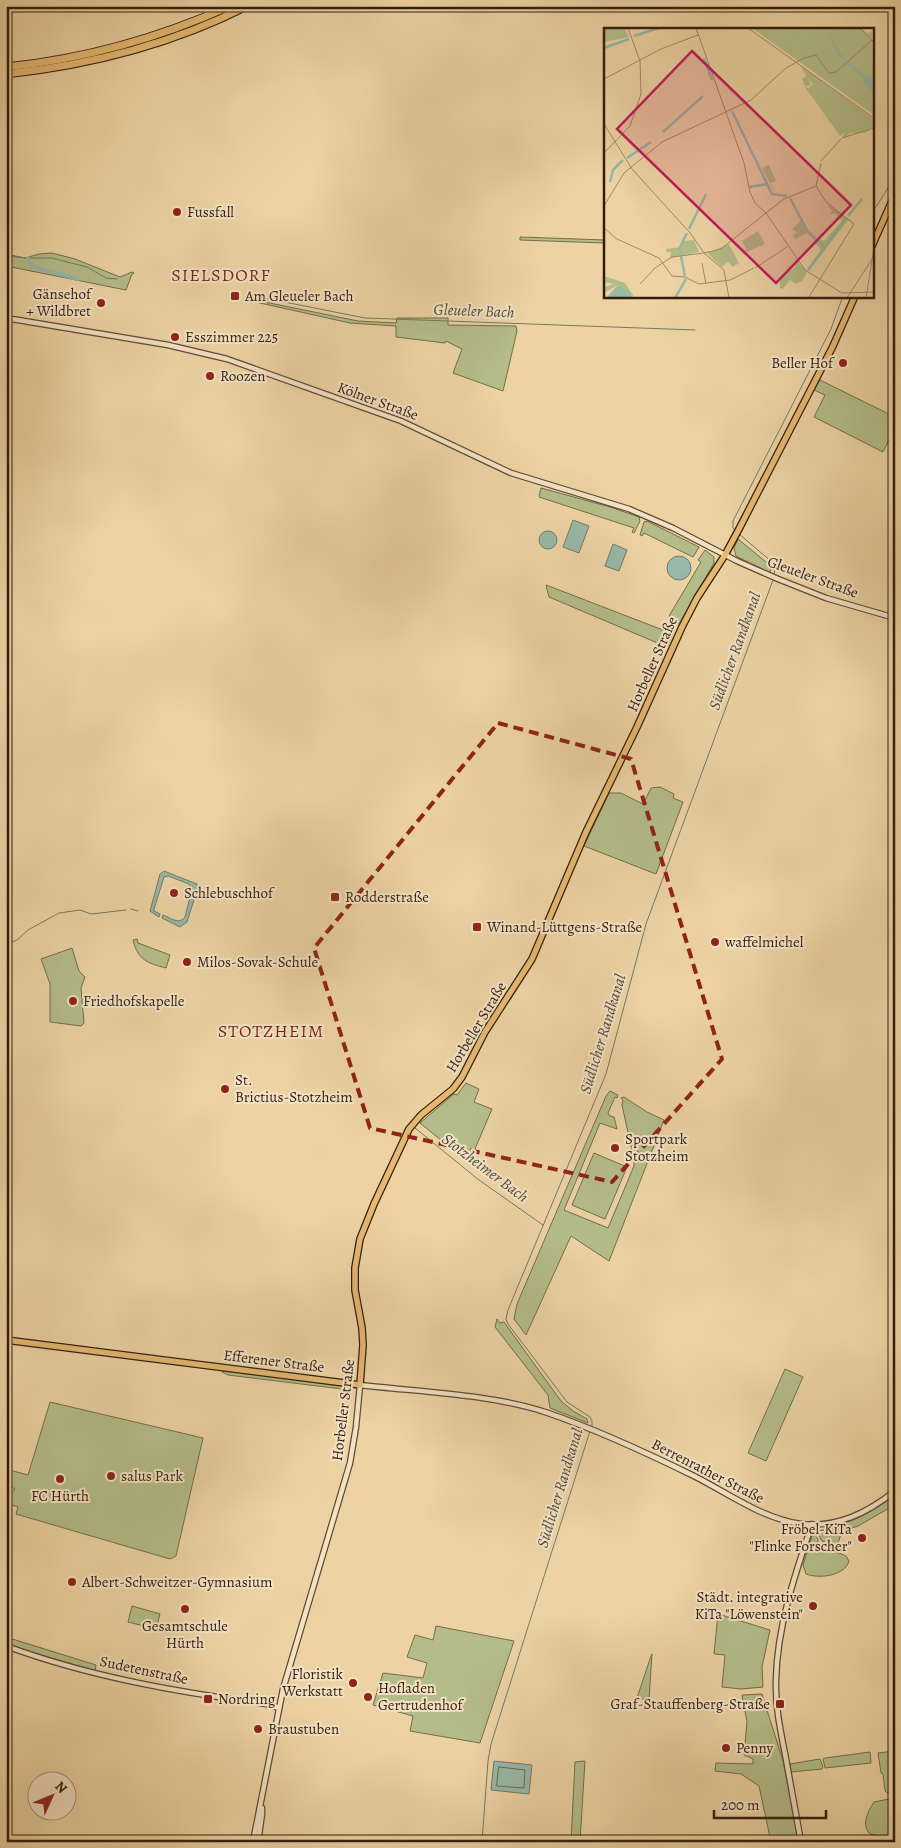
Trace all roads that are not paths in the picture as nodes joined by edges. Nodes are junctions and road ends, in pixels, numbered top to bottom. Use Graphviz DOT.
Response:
graph roads {
  1 [pos="230,6"];
  2 [pos="247,6"];
  3 [pos="6,67"];
  4 [pos="6,74"];
  5 [pos="895,194"];
  6 [pos="874,241"];
  7 [pos="853,298"];
  8 [pos="6,318"];
  9 [pos="725,555"];
  10 [pos="895,618"];
  11 [pos="6,1340"];
  12 [pos="360,1385"];
  13 [pos="595,1431"];
  14 [pos="895,1491"];
  15 [pos="812,1524"];
  16 [pos="6,1646"];
  17 [pos="279,1708"];
  18 [pos="261,1804"];
  19 [pos="253,1842"];
  20 [pos="258,1842"];
  21 [pos="801,1842"];
  1 -- 3 [label="highway"];
  2 -- 4 [label="highway"];
  5 -- 6 [label="main road"];
  7 -- 9 [label="main road, Horbeller Straße"];
  8 -- 9 [label="street, Kölner Straße"];
  9 -- 10 [label="street, Gleueler Straße"];
  9 -- 12 [label="main road, Horbeller Straße"];
  11 -- 12 [label="main road, Efferener Straße"];
  12 -- 13 [label="street, Efferener Straße"];
  12 -- 17 [label="street, Horbeller Straße"];
  13 -- 15 [label="street, Berrenrather Straße"];
  14 -- 15 [label="street"];
  15 -- 21 [label="street"];
  16 -- 17 [label="street, Sudetenstraße"];
  17 -- 18 [label="street, Horbeller Straße"];
  18 -- 19 [label="street, Horbeller Straße"];
  18 -- 20 [label="street, Horbeller Straße"];
}
